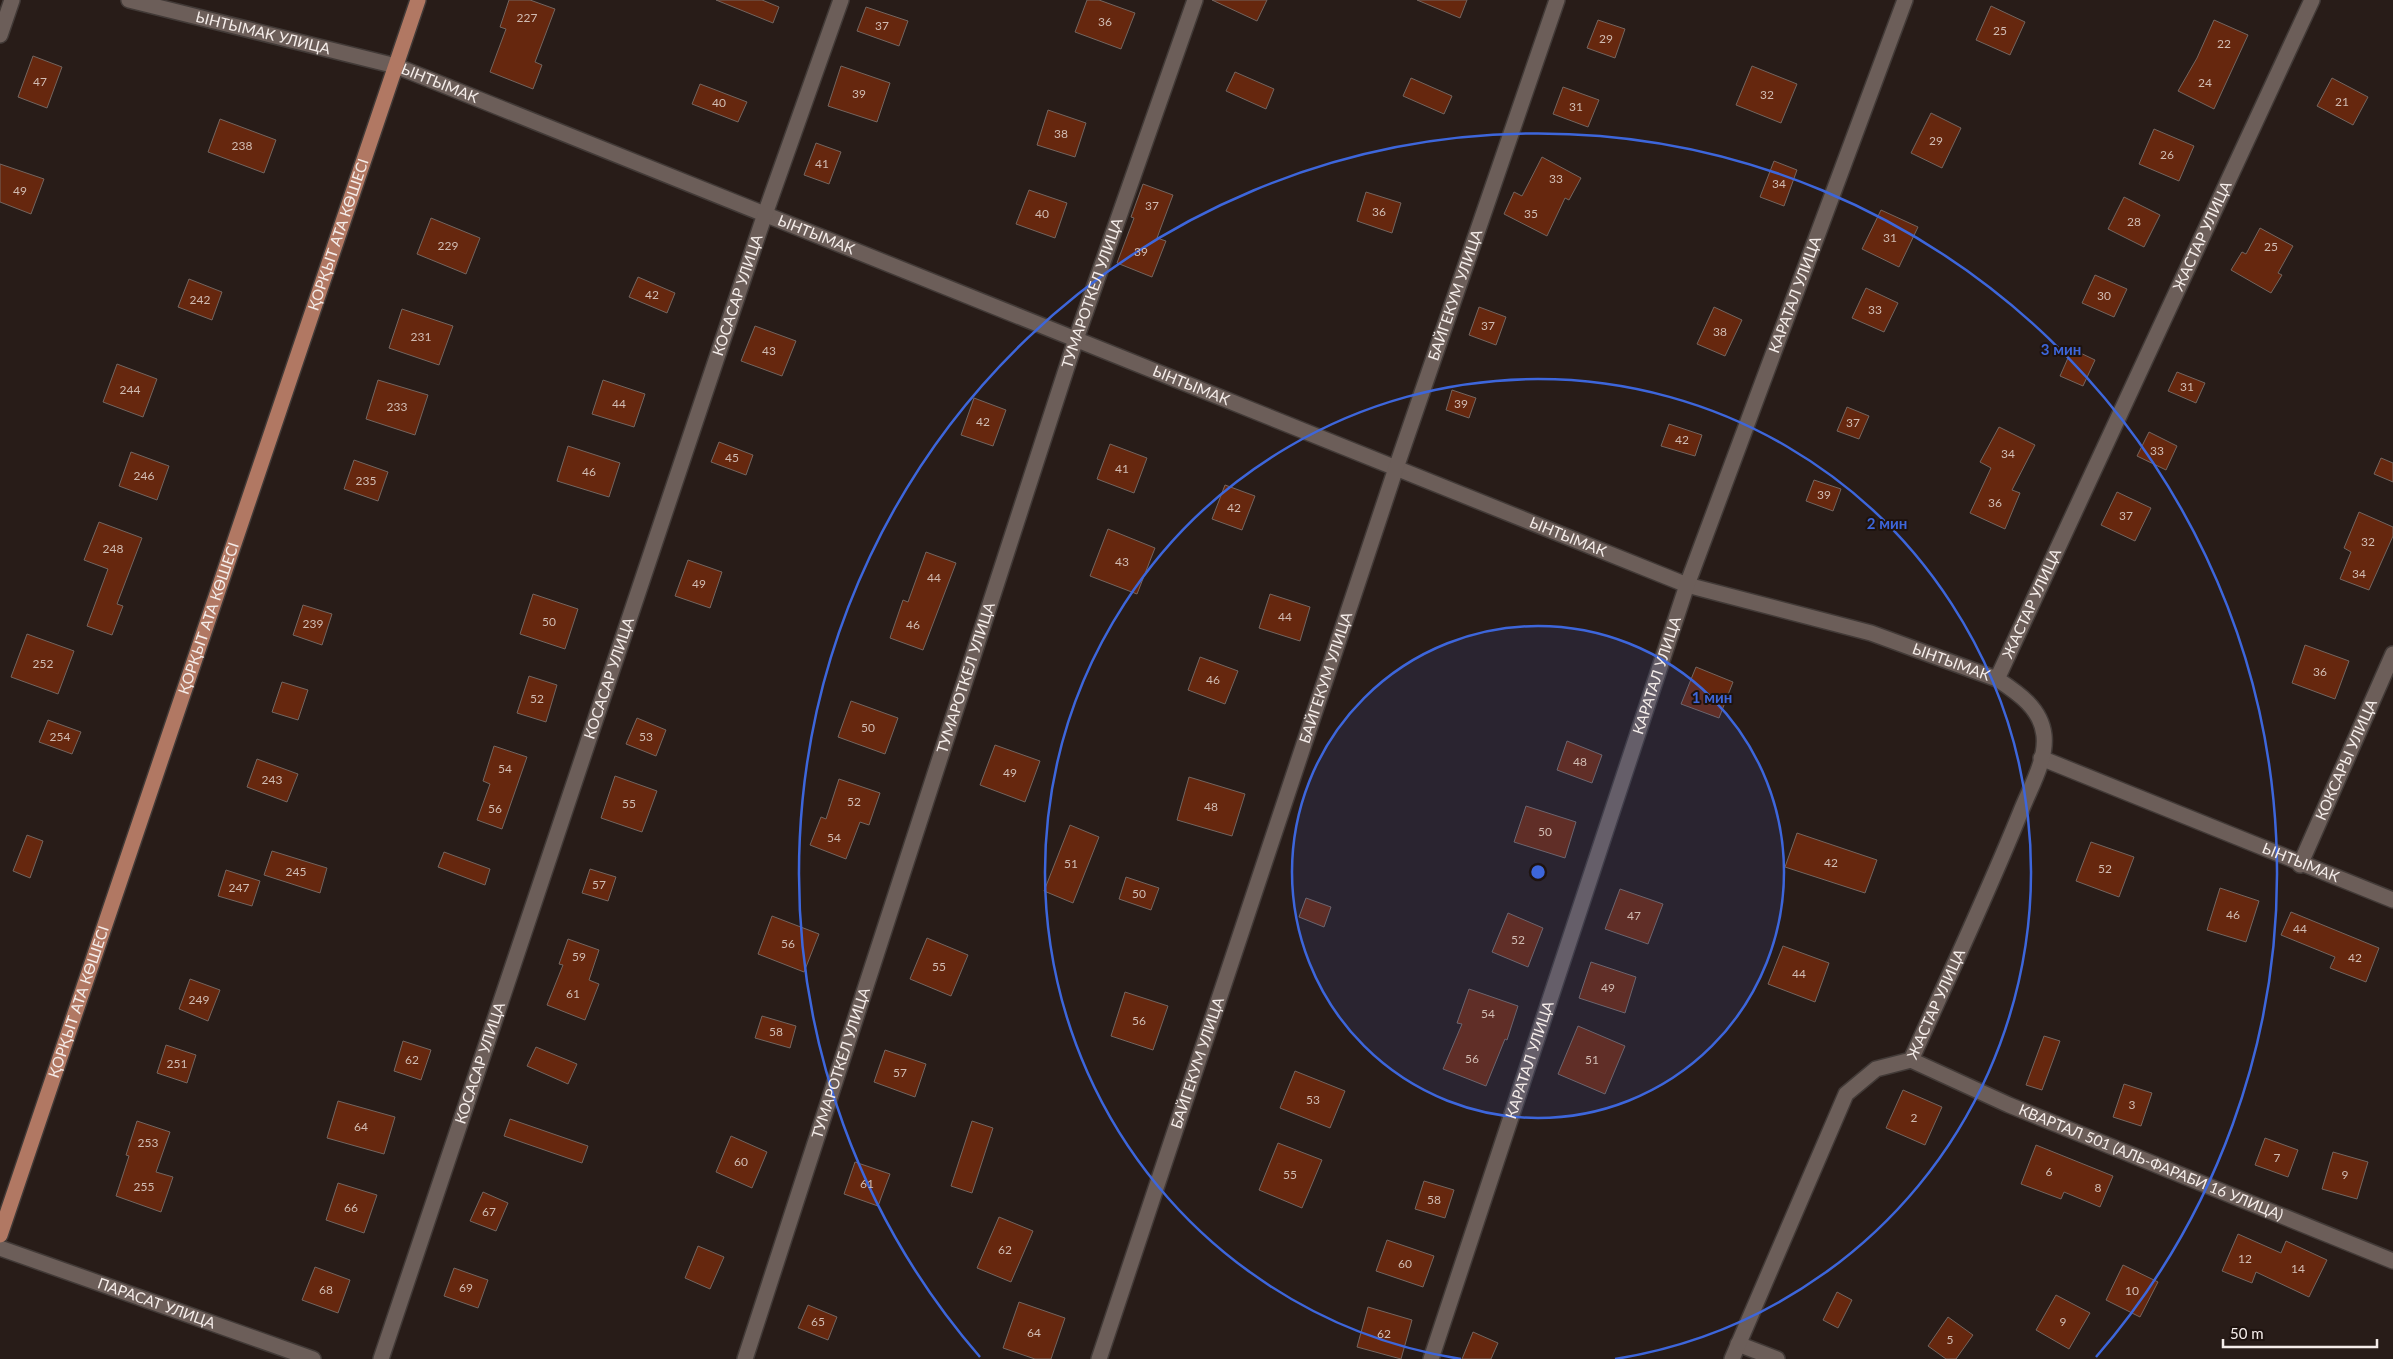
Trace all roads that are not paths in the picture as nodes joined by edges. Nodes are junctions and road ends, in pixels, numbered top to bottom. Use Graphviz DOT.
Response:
graph roads {
  1 [pos="12,0"];
  2 [pos="129,0"];
  3 [pos="418,0"];
  4 [pos="841,0"];
  5 [pos="1195,0"];
  6 [pos="1557,0"];
  7 [pos="1904,0"];
  8 [pos="2312,0"];
  9 [pos="0,35"];
  10 [pos="396,66"];
  11 [pos="765,214"];
  12 [pos="1076,339"];
  13 [pos="1396,468"];
  14 [pos="1687,585"];
  15 [pos="2393,654"];
  16 [pos="1997,679"];
  17 [pos="2041,758"];
  18 [pos="2300,864"];
  19 [pos="2393,900"];
  20 [pos="1911,1060"];
  21 [pos="0,1235"];
  22 [pos="0,1248"];
  23 [pos="2393,1261"];
  24 [pos="1738,1344"];
  25 [pos="312,1359"];
  26 [pos="381,1359"];
  27 [pos="745,1359"];
  28 [pos="1099,1359"];
  29 [pos="1432,1359"];
  30 [pos="1732,1359"];
  31 [pos="1777,1359"];
  1 -- 9 [label="street"];
  2 -- 10 [label="street, ЫНТЫМАК УЛИЦА"];
  3 -- 10 [label="main road, ҚОРҚЫТ АТА КӨШЕСІ"];
  4 -- 11 [label="street, КОСАСАР УЛИЦА"];
  5 -- 12 [label="street, ТУМАРОТКЕЛ УЛИЦА"];
  6 -- 13 [label="street, БАЙГЕКУМ УЛИЦА"];
  7 -- 14 [label="street, КАРАТАЛ УЛИЦА"];
  8 -- 16 [label="street, ЖАСТАР УЛИЦА"];
  10 -- 11 [label="street, ЫНТЫМАК"];
  10 -- 21 [label="main road, ҚОРҚЫТ АТА КӨШЕСІ"];
  11 -- 12 [label="street, ЫНТЫМАК"];
  11 -- 26 [label="street, КОСАСАР УЛИЦА"];
  12 -- 13 [label="street, ЫНТЫМАК"];
  12 -- 27 [label="street, ТУМАРОТКЕЛ УЛИЦА"];
  13 -- 14 [label="street, ЫНТЫМАК"];
  13 -- 28 [label="street, БАЙГЕКУМ УЛИЦА"];
  14 -- 16 [label="street, ЫНТЫМАК"];
  14 -- 29 [label="street, КАРАТАЛ УЛИЦА"];
  15 -- 18 [label="street, КОКСАРЫ УЛИЦА"];
  16 -- 17 [label="street, ЖАСТАР УЛИЦА"];
  17 -- 18 [label="street, ЫНТЫМАК"];
  17 -- 20 [label="street, ЖАСТАР УЛИЦА"];
  18 -- 19 [label="street, ЫНТЫМАК"];
  20 -- 23 [label="street, КВАРТАЛ 501 (АЛЬ-ФАРАБИ 16 УЛИЦА)"];
  20 -- 24 [label="street, ЖАСТАР УЛИЦА"];
  22 -- 25 [label="street, ПАРАСАТ УЛИЦА"];
  24 -- 30 [label="street, ЖАСТАР УЛИЦА"];
  24 -- 31 [label="street"];
}
